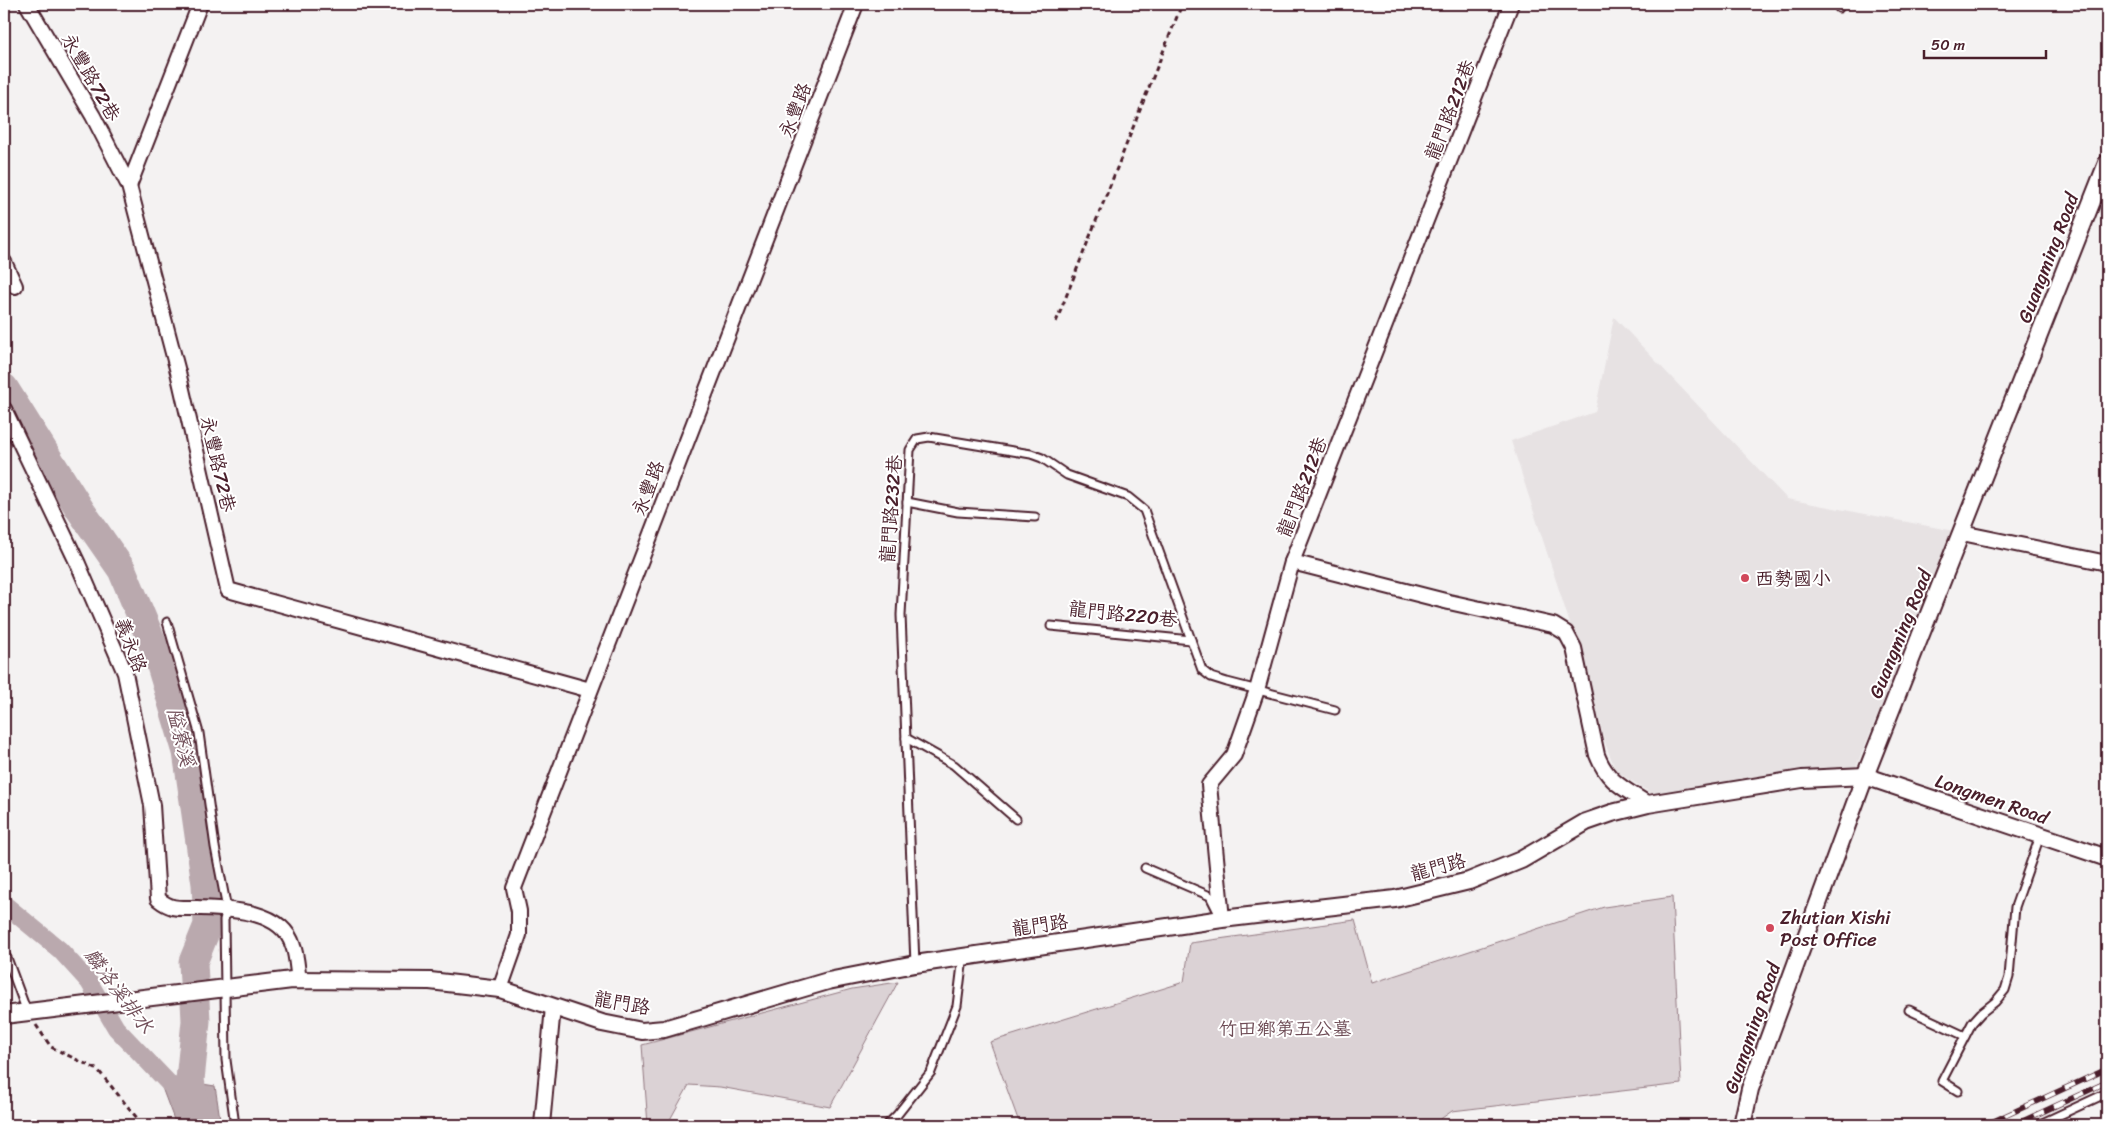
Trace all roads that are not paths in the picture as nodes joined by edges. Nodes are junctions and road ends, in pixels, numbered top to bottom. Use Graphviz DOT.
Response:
graph roads {
  1 [pos="27,4"];
  2 [pos="200,4"];
  3 [pos="856,4"];
  4 [pos="1511,4"];
  5 [pos="2107,163"];
  6 [pos="129,186"];
  7 [pos="4,262"];
  8 [pos="15,286"];
  9 [pos="4,409"];
  10 [pos="907,502"];
  11 [pos="1034,517"];
  12 [pos="1962,533"];
  13 [pos="1292,562"];
  14 [pos="2107,563"];
  15 [pos="167,622"];
  16 [pos="1051,626"];
  17 [pos="1191,640"];
  18 [pos="590,690"];
  19 [pos="1256,690"];
  20 [pos="1335,710"];
  21 [pos="906,738"];
  22 [pos="1865,776"];
  23 [pos="1648,804"];
  24 [pos="1016,820"];
  25 [pos="2040,836"];
  26 [pos="2107,858"];
  27 [pos="1145,868"];
  28 [pos="222,909"];
  29 [pos="1222,920"];
  30 [pos="4,955"];
  31 [pos="964,956"];
  32 [pos="915,964"];
  33 [pos="299,980"];
  34 [pos="220,989"];
  35 [pos="500,989"];
  36 [pos="553,1006"];
  37 [pos="1909,1010"];
  38 [pos="27,1013"];
  39 [pos="4,1015"];
  40 [pos="1964,1036"];
  41 [pos="1958,1091"];
  42 [pos="2107,1093"];
  43 [pos="235,1125"];
  44 [pos="542,1125"];
  45 [pos="887,1125"];
  46 [pos="1742,1125"];
  47 [pos="2040,1125"];
  1 -- 6 [label="street, 永豐路72巷"];
  2 -- 6 [label="street"];
  3 -- 18 [label="street, 永豐路"];
  4 -- 13 [label="street, 龍門路212巷"];
  5 -- 12 [label="street, Guangming Road"];
  6 -- 18 [label="street, 永豐路72巷"];
  7 -- 8 [label="street"];
  9 -- 28 [label="street, 義永路"];
  10 -- 11 [label="lane"];
  10 -- 17 [label="lane, 龍門路232巷"];
  10 -- 21 [label="lane, 龍門路232巷"];
  12 -- 14 [label="street"];
  12 -- 22 [label="street, Guangming Road"];
  13 -- 19 [label="street"];
  13 -- 23 [label="street, 龍門路212巷"];
  15 -- 28 [label="lane"];
  16 -- 17 [label="lane, 龍門路220巷"];
  17 -- 19 [label="lane, 龍門路220巷"];
  18 -- 35 [label="street, 永豐路"];
  19 -- 20 [label="lane, 龍門路220巷"];
  19 -- 29 [label="street"];
  21 -- 24 [label="lane"];
  21 -- 32 [label="lane, 龍門路232巷"];
  22 -- 23 [label="street, 龍門路"];
  22 -- 25 [label="street, Longmen Road"];
  22 -- 46 [label="street, Guangming Road"];
  23 -- 29 [label="street, 龍門路"];
  25 -- 26 [label="street, Longmen Road"];
  25 -- 40 [label="lane"];
  27 -- 29 [label="lane"];
  28 -- 33 [label="street"];
  28 -- 34 [label="lane"];
  29 -- 31 [label="street, 龍門路"];
  30 -- 38 [label="lane"];
  31 -- 32 [label="street, 龍門路"];
  31 -- 45 [label="lane"];
  32 -- 36 [label="street, 龍門路"];
  33 -- 34 [label="street, 龍門路"];
  33 -- 35 [label="street, 龍門路"];
  34 -- 38 [label="street, 龍門路"];
  34 -- 43 [label="lane"];
  35 -- 36 [label="street, 龍門路"];
  36 -- 44 [label="street"];
  37 -- 40 [label="lane"];
  38 -- 39 [label="street, 龍門路"];
  40 -- 41 [label="lane"];
  42 -- 47 [label="lane"];
}
